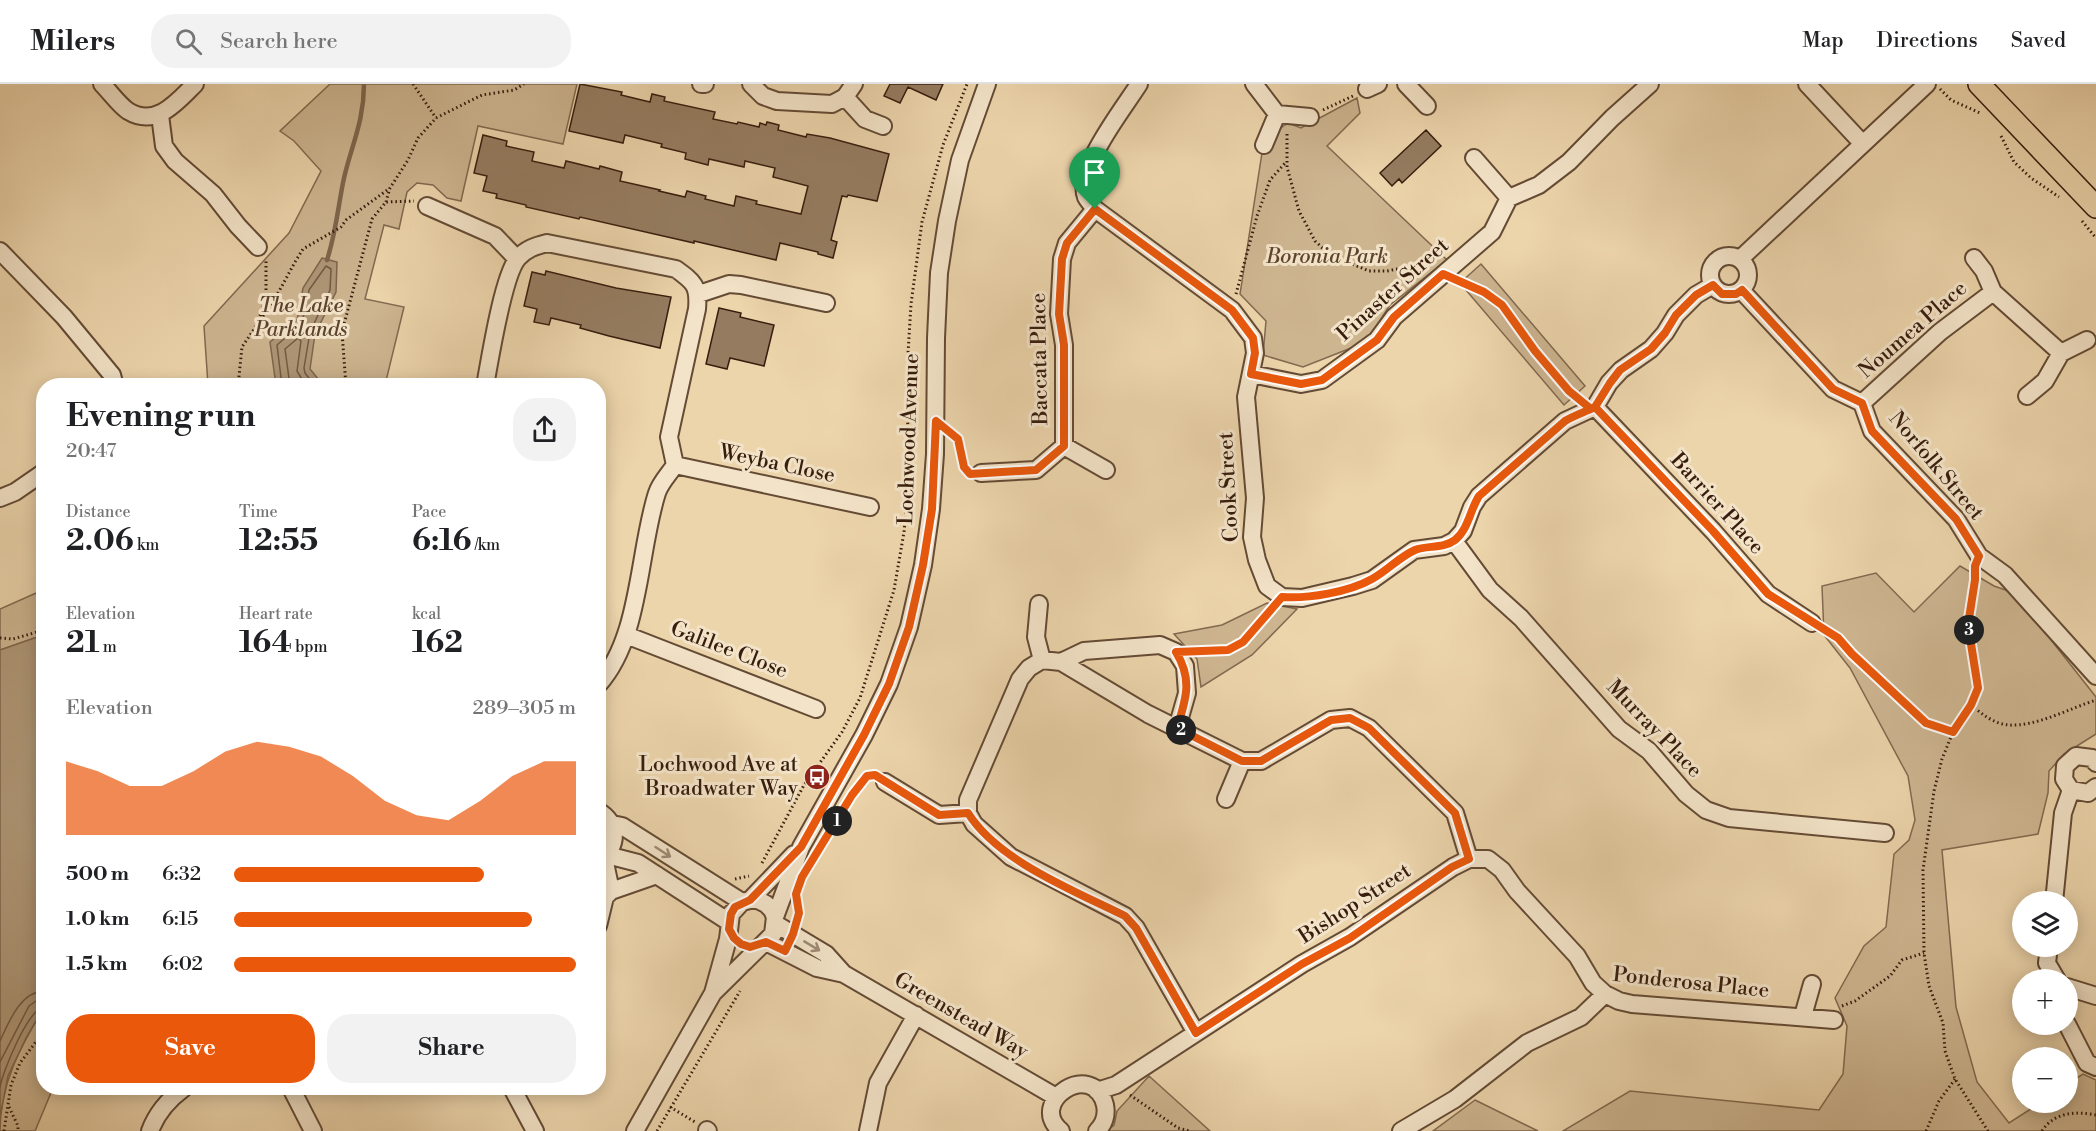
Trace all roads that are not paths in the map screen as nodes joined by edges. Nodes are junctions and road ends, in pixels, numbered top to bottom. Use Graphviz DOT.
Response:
graph roads {
  1 [pos="102,84"];
  2 [pos="195,84"];
  3 [pos="752,84"];
  4 [pos="987,84"];
  5 [pos="1139,84"];
  6 [pos="1254,84"];
  7 [pos="1406,84"];
  8 [pos="1650,84"];
  9 [pos="1807,84"];
  10 [pos="1927,84"];
  11 [pos="1979,84"];
  12 [pos="849,91"];
  13 [pos="1427,106"];
  14 [pos="1277,114"];
  15 [pos="160,115"];
  16 [pos="1310,117"];
  17 [pos="883,126"];
  18 [pos="1862,143"];
  19 [pos="1264,145"];
  20 [pos="1474,158"];
  21 [pos="1509,198"];
  22 [pos="427,206"];
  23 [pos="1095,209"];
  24 [pos="2087,212"];
  25 [pos="258,247"];
  26 [pos="0,251"];
  27 [pos="1974,258"];
  28 [pos="517,259"];
  29 [pos="1740,259"];
  30 [pos="1713,285"];
  31 [pos="1742,290"];
  32 [pos="1993,292"];
  33 [pos="699,294"];
  34 [pos="826,303"];
  35 [pos="2086,340"];
  36 [pos="2061,353"];
  37 [pos="1251,374"];
  38 [pos="113,378"];
  39 [pos="487,378"];
  40 [pos="2027,396"];
  41 [pos="1862,403"];
  42 [pos="1593,408"];
  43 [pos="1064,446"];
  44 [pos="675,465"];
  45 [pos="1106,470"];
  46 [pos="981,473"];
  47 [pos="36,478"];
  48 [pos="0,498"];
  49 [pos="870,507"];
  50 [pos="1454,541"];
  51 [pos="1039,604"];
  52 [pos="1812,623"];
  53 [pos="626,635"];
  54 [pos="1042,660"];
  55 [pos="1061,662"];
  56 [pos="606,674"];
  57 [pos="2096,676"];
  58 [pos="816,708"];
  59 [pos="1177,728"];
  60 [pos="2095,757"];
  61 [pos="1242,761"];
  62 [pos="885,782"];
  63 [pos="2096,787"];
  64 [pos="2071,790"];
  65 [pos="1226,799"];
  66 [pos="968,813"];
  67 [pos="606,815"];
  68 [pos="606,820"];
  69 [pos="1885,833"];
  70 [pos="801,847"];
  71 [pos="606,853"];
  72 [pos="606,858"];
  73 [pos="1469,859"];
  74 [pos="657,875"];
  75 [pos="2055,891"];
  76 [pos="606,893"];
  77 [pos="746,901"];
  78 [pos="776,921"];
  79 [pos="729,925"];
  80 [pos="763,944"];
  81 [pos="844,974"];
  82 [pos="1812,984"];
  83 [pos="2078,992"];
  84 [pos="713,993"];
  85 [pos="1605,994"];
  86 [pos="2096,996"];
  87 [pos="916,1015"];
  88 [pos="1803,1016"];
  89 [pos="1834,1020"];
  90 [pos="1196,1033"];
  91 [pos="2072,1035"];
  92 [pos="2096,1067"];
  93 [pos="1097,1091"];
  94 [pos="176,1095"];
  95 [pos="295,1095"];
  96 [pos="516,1095"];
  97 [pos="1056,1097"];
  98 [pos="150,1131"];
  99 [pos="313,1131"];
  100 [pos="535,1131"];
  101 [pos="635,1131"];
  102 [pos="868,1131"];
  103 [pos="1061,1131"];
  104 [pos="1097,1131"];
  105 [pos="1401,1131"];
  1 -- 15 [label="street"];
  2 -- 15 [label="street"];
  3 -- 12 [label="street"];
  4 -- 70 [label="street, Lochwood Avenue"];
  5 -- 23 [label="street"];
  6 -- 14 [label="street"];
  7 -- 13 [label="street"];
  8 -- 21 [label="street"];
  9 -- 18 [label="street"];
  10 -- 18 [label="street"];
  11 -- 24 [label="main road"];
  12 -- 17 [label="street"];
  14 -- 16 [label="street"];
  14 -- 19 [label="street"];
  15 -- 25 [label="street"];
  18 -- 29 [label="street"];
  20 -- 21 [label="street"];
  21 -- 37 [label="street, Pinaster Street"];
  22 -- 28 [label="street"];
  23 -- 37 [label="street, Cook Street"];
  23 -- 43 [label="street, Baccata Place"];
  26 -- 38 [label="street"];
  27 -- 32 [label="street, Noumea Place"];
  28 -- 33 [label="street"];
  28 -- 39 [label="street"];
  29 -- 30 [label="street"];
  29 -- 31 [label="street"];
  30 -- 31 [label="street"];
  30 -- 42 [label="street"];
  31 -- 41 [label="street, Norfolk Street"];
  32 -- 36 [label="street, Noumea Place"];
  32 -- 41 [label="street, Noumea Place"];
  33 -- 34 [label="street"];
  33 -- 44 [label="street"];
  35 -- 36 [label="street"];
  36 -- 40 [label="street"];
  37 -- 50 [label="street, Cook Street"];
  41 -- 57 [label="street, Norfolk Street"];
  42 -- 50 [label="street"];
  42 -- 52 [label="street, Barrier Place"];
  43 -- 45 [label="street, Baccata Place"];
  43 -- 46 [label="street, Baccata Place"];
  44 -- 49 [label="street, Weyba Close"];
  44 -- 53 [label="street"];
  47 -- 48 [label="street"];
  50 -- 69 [label="street, Murray Place"];
  51 -- 54 [label="street"];
  53 -- 56 [label="street"];
  53 -- 58 [label="street, Galilee Close"];
  54 -- 55 [label="street"];
  54 -- 66 [label="street"];
  55 -- 59 [label="street"];
  55 -- 59 [label="street"];
  59 -- 61 [label="street"];
  60 -- 64 [label="street"];
  61 -- 65 [label="street"];
  61 -- 73 [label="street"];
  62 -- 66 [label="street"];
  63 -- 64 [label="street"];
  64 -- 75 [label="street"];
  66 -- 90 [label="street"];
  67 -- 77 [label="street, one-way"];
  68 -- 71 [label="street"];
  70 -- 77 [label="street, Lochwood Avenue"];
  70 -- 78 [label="street, Lochwood Avenue"];
  72 -- 74 [label="street"];
  73 -- 85 [label="street"];
  73 -- 90 [label="street, Bishop Street"];
  74 -- 76 [label="street"];
  74 -- 79 [label="street"];
  77 -- 78 [label="street"];
  77 -- 79 [label="street, Lochwood Avenue"];
  78 -- 80 [label="street, Lochwood Avenue"];
  78 -- 81 [label="street, Greenstead Way, one-way"];
  79 -- 80 [label="street"];
  79 -- 84 [label="street, Lochwood Avenue"];
  80 -- 81 [label="street, Greenstead Way"];
  80 -- 84 [label="street, Lochwood Avenue"];
  81 -- 87 [label="street, Greenstead Way"];
  82 -- 88 [label="street"];
  83 -- 86 [label="street"];
  84 -- 101 [label="street, Lochwood Avenue"];
  85 -- 88 [label="street, Ponderosa Place"];
  85 -- 105 [label="street, Ponderosa Place"];
  87 -- 97 [label="street, Greenstead Way"];
  87 -- 102 [label="street"];
  88 -- 89 [label="street, Ponderosa Place"];
  90 -- 93 [label="street, Bishop Street"];
  91 -- 92 [label="street"];
  93 -- 97 [label="street"];
  93 -- 104 [label="street"];
  94 -- 98 [label="street"];
  95 -- 99 [label="street"];
  96 -- 100 [label="street"];
  97 -- 103 [label="street"];
}
